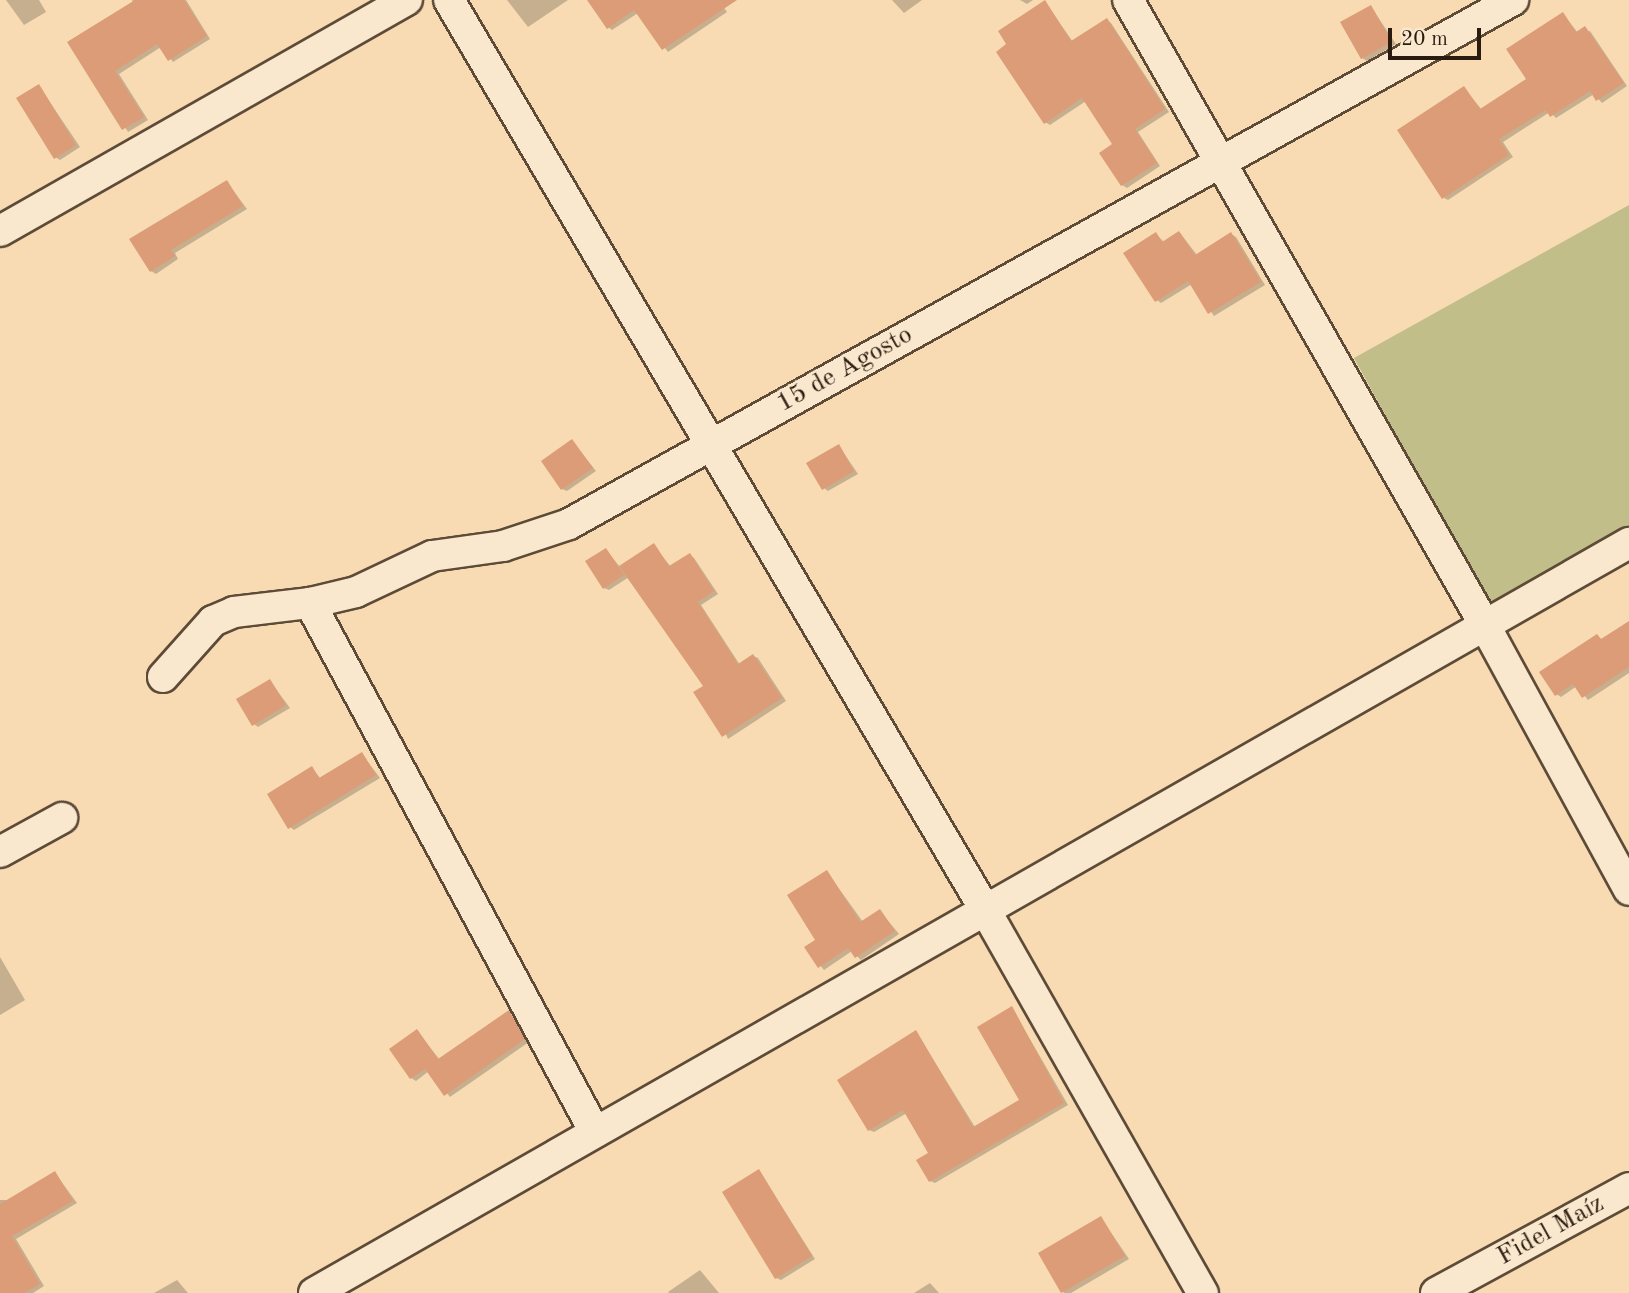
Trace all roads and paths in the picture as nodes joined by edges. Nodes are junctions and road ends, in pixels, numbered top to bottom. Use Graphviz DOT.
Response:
graph roads {
  1 [pos="407,0"];
  2 [pos="449,0"];
  3 [pos="1128,0"];
  4 [pos="1513,0"];
  5 [pos="1222,164"];
  6 [pos="0,231"];
  7 [pos="711,444"];
  8 [pos="1629,543"];
  9 [pos="310,603"];
  10 [pos="1483,622"];
  11 [pos="163,677"];
  12 [pos="62,818"];
  13 [pos="0,852"];
  14 [pos="1629,890"];
  15 [pos="984,908"];
  16 [pos="595,1132"];
  17 [pos="1629,1188"];
  18 [pos="314,1293"];
  19 [pos="1203,1293"];
  20 [pos="1436,1293"];
  1 -- 6 [label="street"];
  2 -- 7 [label="street"];
  3 -- 5 [label="street"];
  4 -- 5 [label="street, 15 de Agosto"];
  5 -- 7 [label="street, 15 de Agosto"];
  5 -- 10 [label="street"];
  7 -- 9 [label="street, 15 de Agosto"];
  7 -- 15 [label="street"];
  8 -- 10 [label="street"];
  9 -- 11 [label="street, 15 de Agosto"];
  9 -- 16 [label="street"];
  10 -- 14 [label="street"];
  10 -- 15 [label="street"];
  12 -- 13 [label="street"];
  15 -- 16 [label="street"];
  15 -- 19 [label="street"];
  16 -- 18 [label="street"];
  17 -- 20 [label="street, Fidel Maíz"];
}
